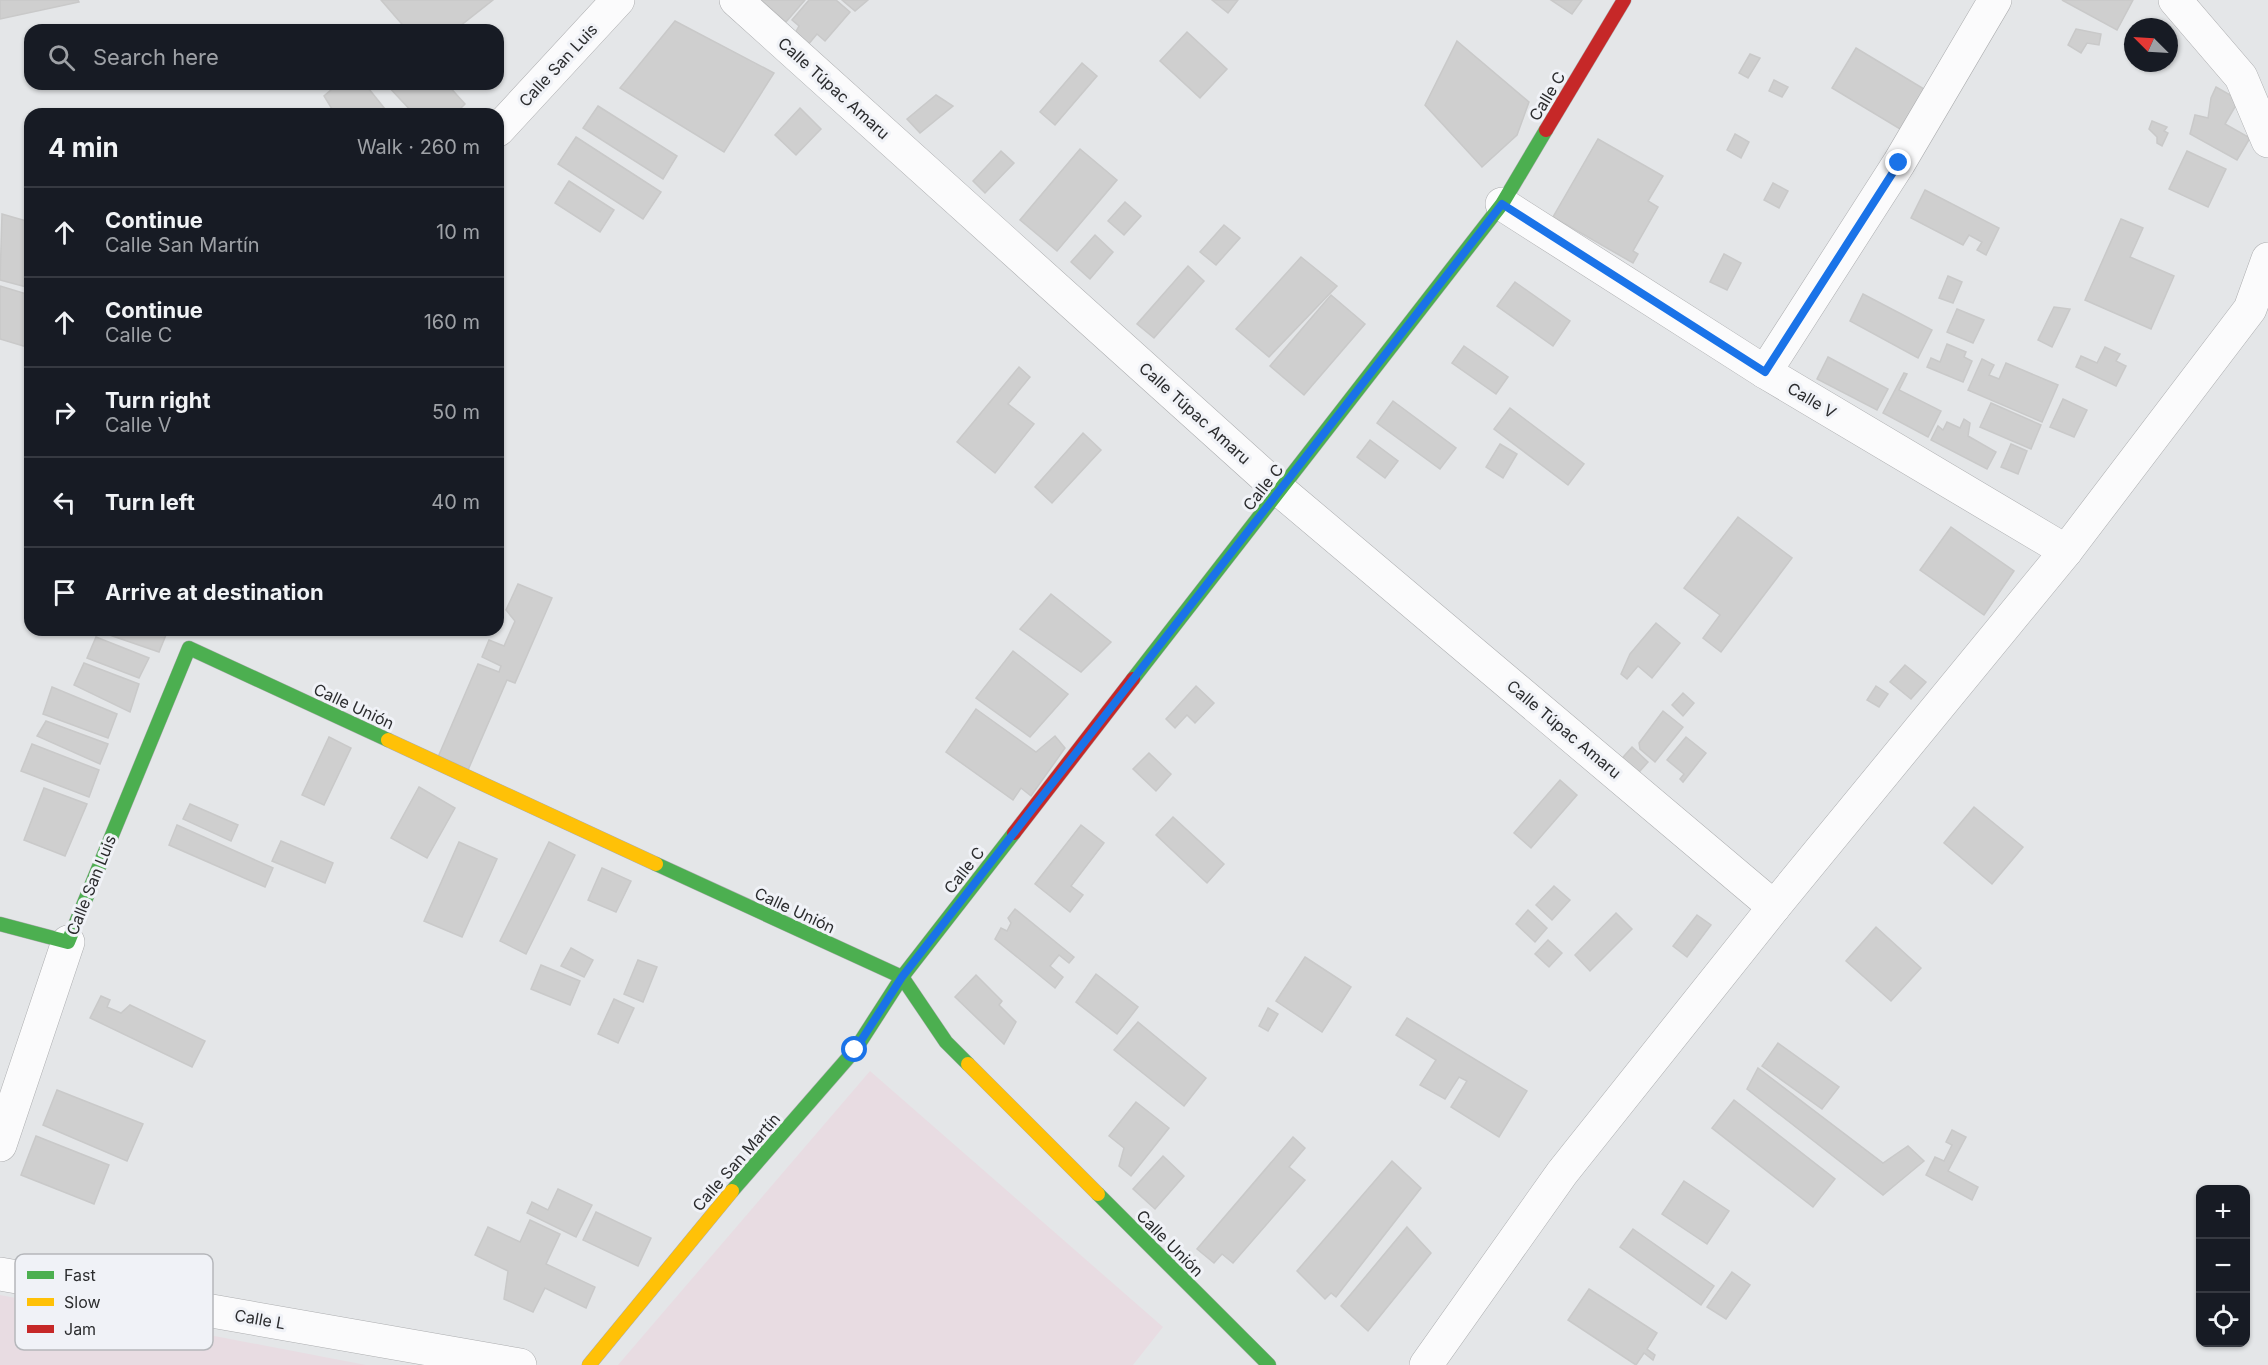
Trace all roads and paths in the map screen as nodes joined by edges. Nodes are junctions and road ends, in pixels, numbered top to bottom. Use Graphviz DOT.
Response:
graph roads {
  1 [pos="618,0"];
  2 [pos="736,0"];
  3 [pos="1624,0"];
  4 [pos="1995,0"];
  5 [pos="2175,0"];
  6 [pos="504,124"];
  7 [pos="2268,141"];
  8 [pos="1502,204"];
  9 [pos="2268,259"];
  10 [pos="1765,372"];
  11 [pos="1281,491"];
  12 [pos="2066,551"];
  13 [pos="193,639"];
  14 [pos="1774,907"];
  15 [pos="0,924"];
  16 [pos="68,942"];
  17 [pos="902,977"];
  18 [pos="0,1145"];
  19 [pos="0,1274"];
  20 [pos="15,1277"];
  21 [pos="213,1311"];
  22 [pos="520,1365"];
  23 [pos="590,1365"];
  24 [pos="1269,1365"];
  25 [pos="1426,1365"];
  1 -- 6 [label="street, Calle San Luis"];
  2 -- 11 [label="street, Calle Túpac Amaru"];
  3 -- 8 [label="street, Calle C"];
  4 -- 10 [label="street"];
  5 -- 7 [label="street"];
  8 -- 10 [label="street, Calle V"];
  8 -- 11 [label="street, Calle C"];
  9 -- 12 [label="street"];
  10 -- 12 [label="street, Calle V"];
  11 -- 14 [label="street, Calle Túpac Amaru"];
  11 -- 17 [label="street, Calle C"];
  12 -- 14 [label="street"];
  13 -- 16 [label="street, Calle San Luis"];
  13 -- 17 [label="street, Calle Unión"];
  14 -- 25 [label="street"];
  15 -- 16 [label="street"];
  16 -- 18 [label="street, Calle San Luis"];
  17 -- 23 [label="street, Calle San Martín"];
  17 -- 24 [label="street, Calle Unión"];
  19 -- 20 [label="street, Calle L"];
  21 -- 22 [label="street, Calle L"];
}
